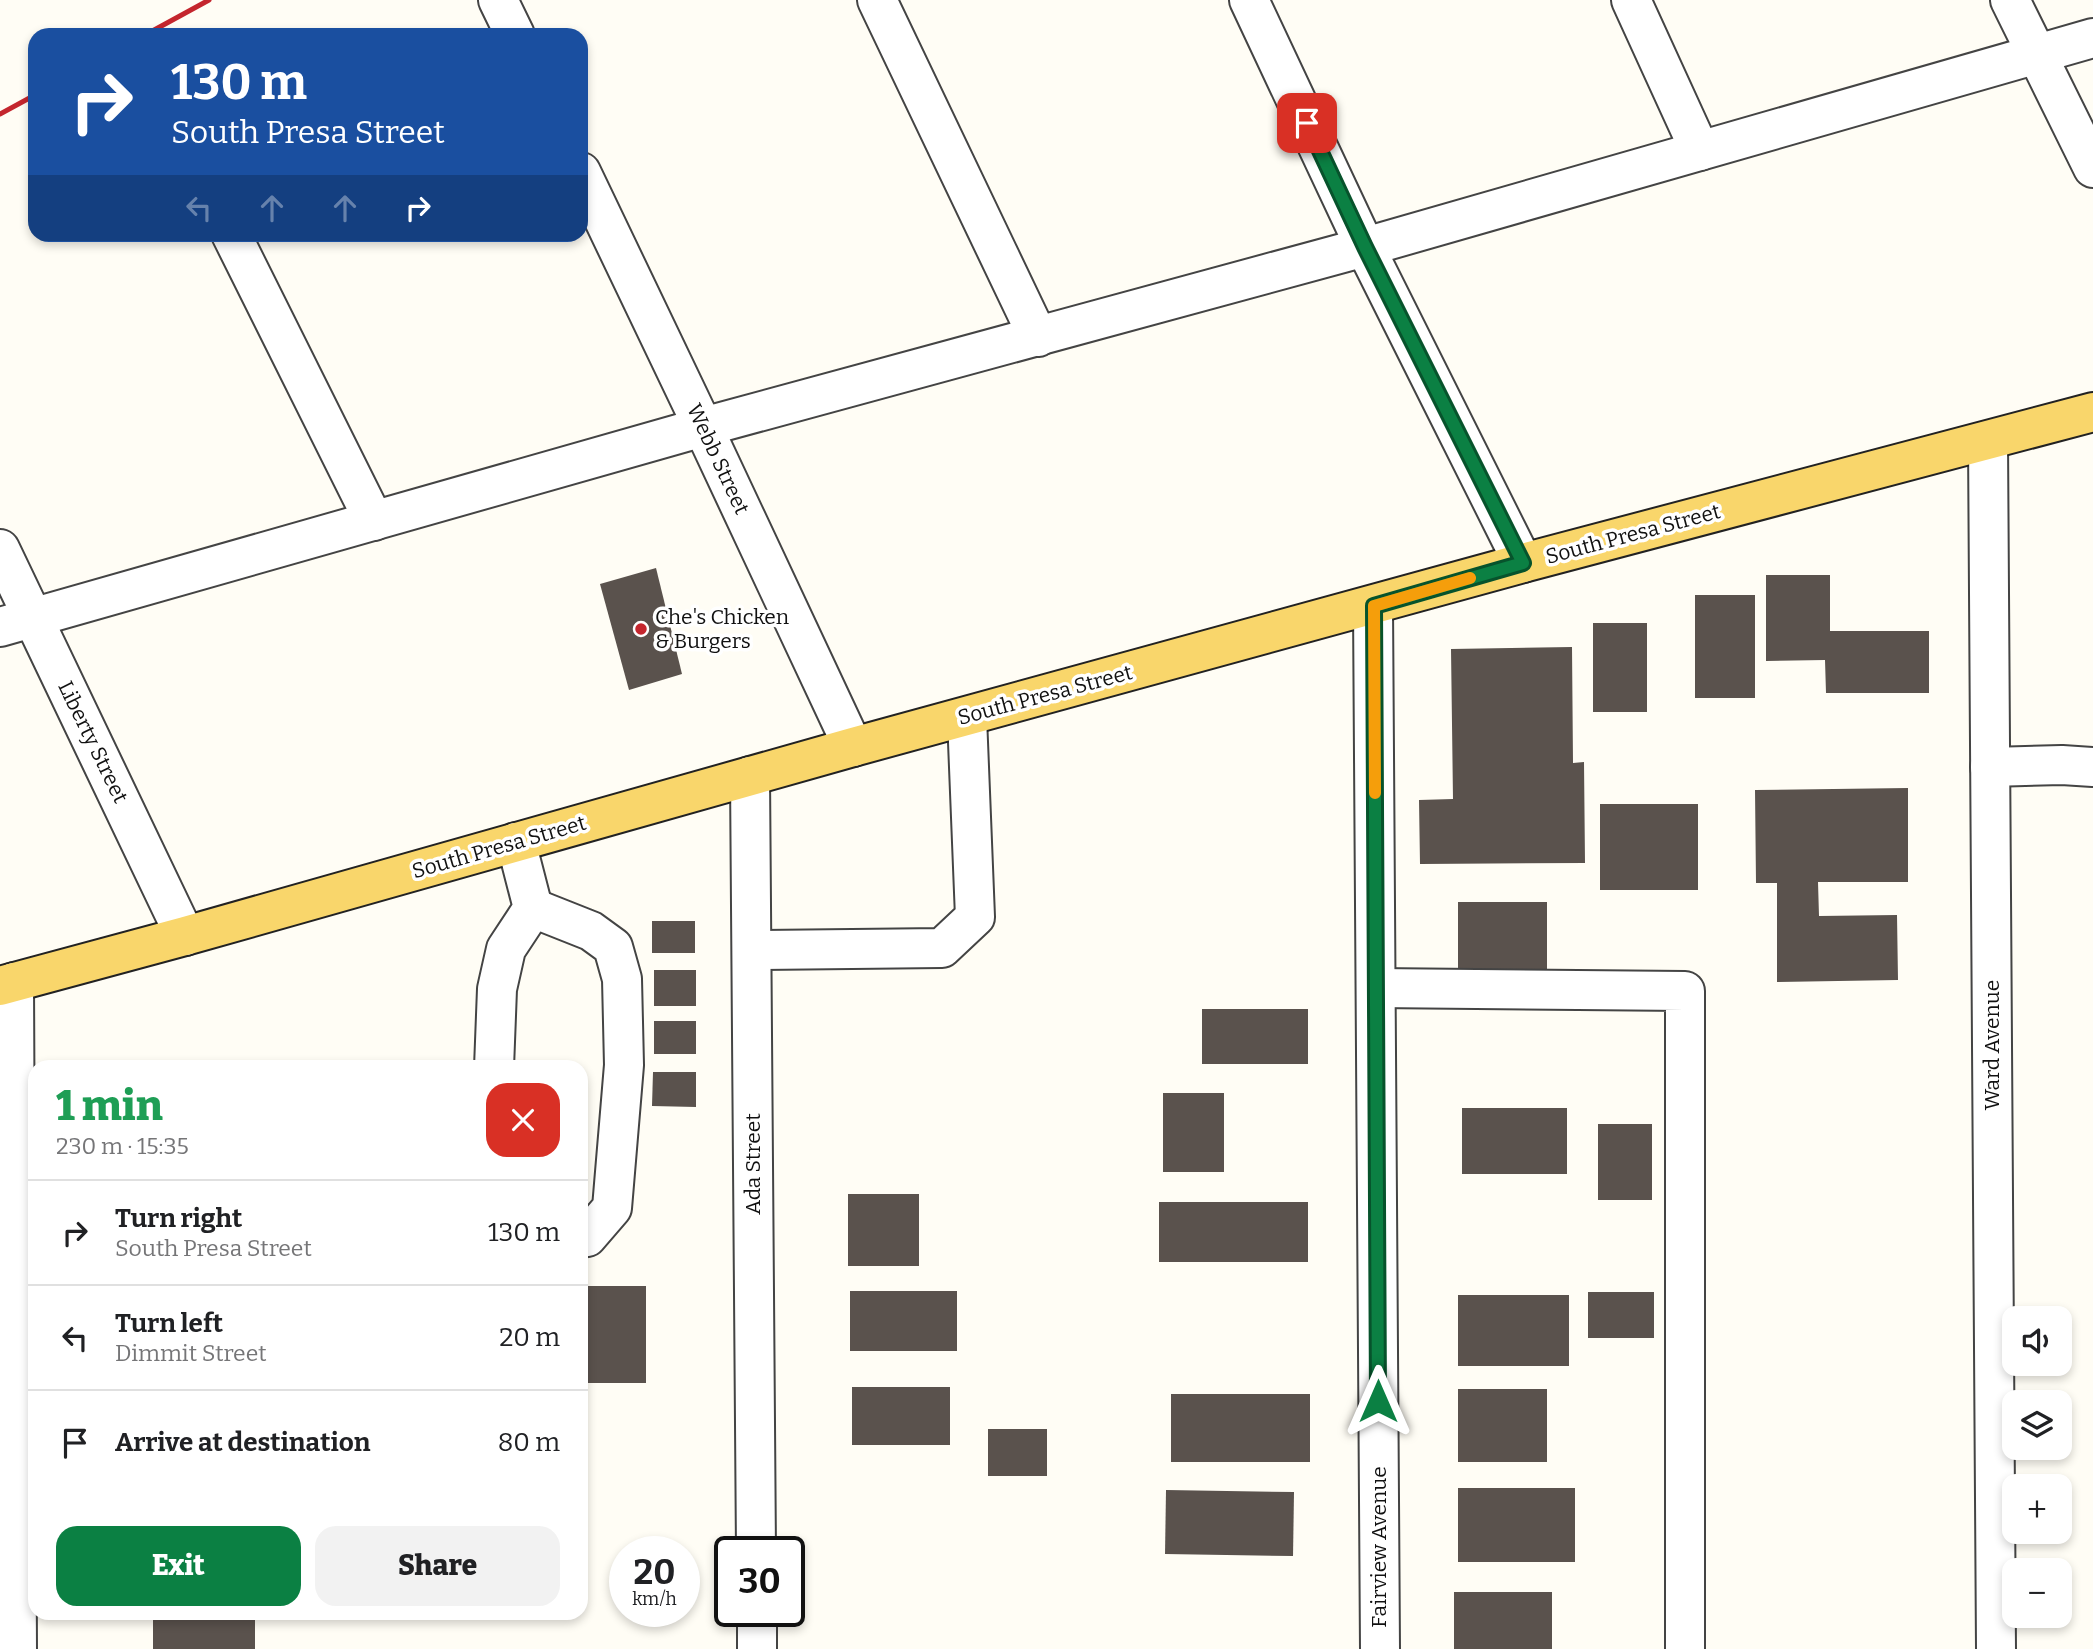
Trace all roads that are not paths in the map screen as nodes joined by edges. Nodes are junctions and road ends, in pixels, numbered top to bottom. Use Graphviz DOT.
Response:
graph roads {
  1 [pos="498,0"];
  2 [pos="877,0"];
  3 [pos="1249,0"];
  4 [pos="1631,0"];
  5 [pos="2010,0"];
  6 [pos="512,28"];
  7 [pos="2093,38"];
  8 [pos="2036,54"];
  9 [pos="1700,151"];
  10 [pos="2093,168"];
  11 [pos="588,187"];
  12 [pos="235,242"];
  13 [pos="1365,247"];
  14 [pos="1038,337"];
  15 [pos="2093,412"];
  16 [pos="704,427"];
  17 [pos="1987,441"];
  18 [pos="374,521"];
  19 [pos="0,549"];
  20 [pos="1523,563"];
  21 [pos="1374,606"];
  22 [pos="17,623"];
  23 [pos="967,717"];
  24 [pos="853,747"];
  25 [pos="1990,767"];
  26 [pos="2093,767"];
  27 [pos="750,776"];
  28 [pos="516,842"];
  29 [pos="533,908"];
  30 [pos="185,936"];
  31 [pos="752,950"];
  32 [pos="7,984"];
  33 [pos="1376,988"];
  34 [pos="494,1060"];
  35 [pos="588,1236"];
  36 [pos="756,1536"];
  37 [pos="757,1627"];
  38 [pos="17,1649"];
  39 [pos="757,1649"];
  40 [pos="1380,1649"];
  41 [pos="1685,1649"];
  42 [pos="1996,1649"];
  1 -- 6 [label="street"];
  2 -- 14 [label="street"];
  3 -- 13 [label="street"];
  4 -- 9 [label="street"];
  5 -- 8 [label="street"];
  7 -- 8 [label="street"];
  8 -- 9 [label="street"];
  8 -- 10 [label="street"];
  9 -- 13 [label="street"];
  11 -- 16 [label="street, Webb Street"];
  12 -- 18 [label="street"];
  13 -- 14 [label="street"];
  13 -- 20 [label="street"];
  14 -- 16 [label="street"];
  15 -- 17 [label="main road, South Presa Street"];
  16 -- 18 [label="street"];
  16 -- 24 [label="street, Webb Street"];
  17 -- 20 [label="main road, South Presa Street"];
  17 -- 25 [label="street, Ward Avenue"];
  18 -- 22 [label="street"];
  19 -- 22 [label="street, Liberty Street"];
  20 -- 21 [label="main road, South Presa Street"];
  21 -- 23 [label="main road, South Presa Street"];
  21 -- 33 [label="street, Fairview Avenue"];
  22 -- 30 [label="street, Liberty Street"];
  23 -- 24 [label="main road, South Presa Street"];
  23 -- 31 [label="street"];
  24 -- 27 [label="main road, South Presa Street"];
  25 -- 26 [label="street"];
  25 -- 42 [label="street, Ward Avenue"];
  27 -- 28 [label="main road, South Presa Street"];
  27 -- 31 [label="street, Ada Street"];
  28 -- 29 [label="street"];
  28 -- 30 [label="main road, South Presa Street"];
  29 -- 34 [label="street"];
  29 -- 35 [label="street"];
  30 -- 32 [label="main road, South Presa Street"];
  31 -- 36 [label="street, Ada Street"];
  32 -- 38 [label="street"];
  33 -- 40 [label="street, Fairview Avenue"];
  33 -- 41 [label="street"];
  37 -- 39 [label="street"];
}
